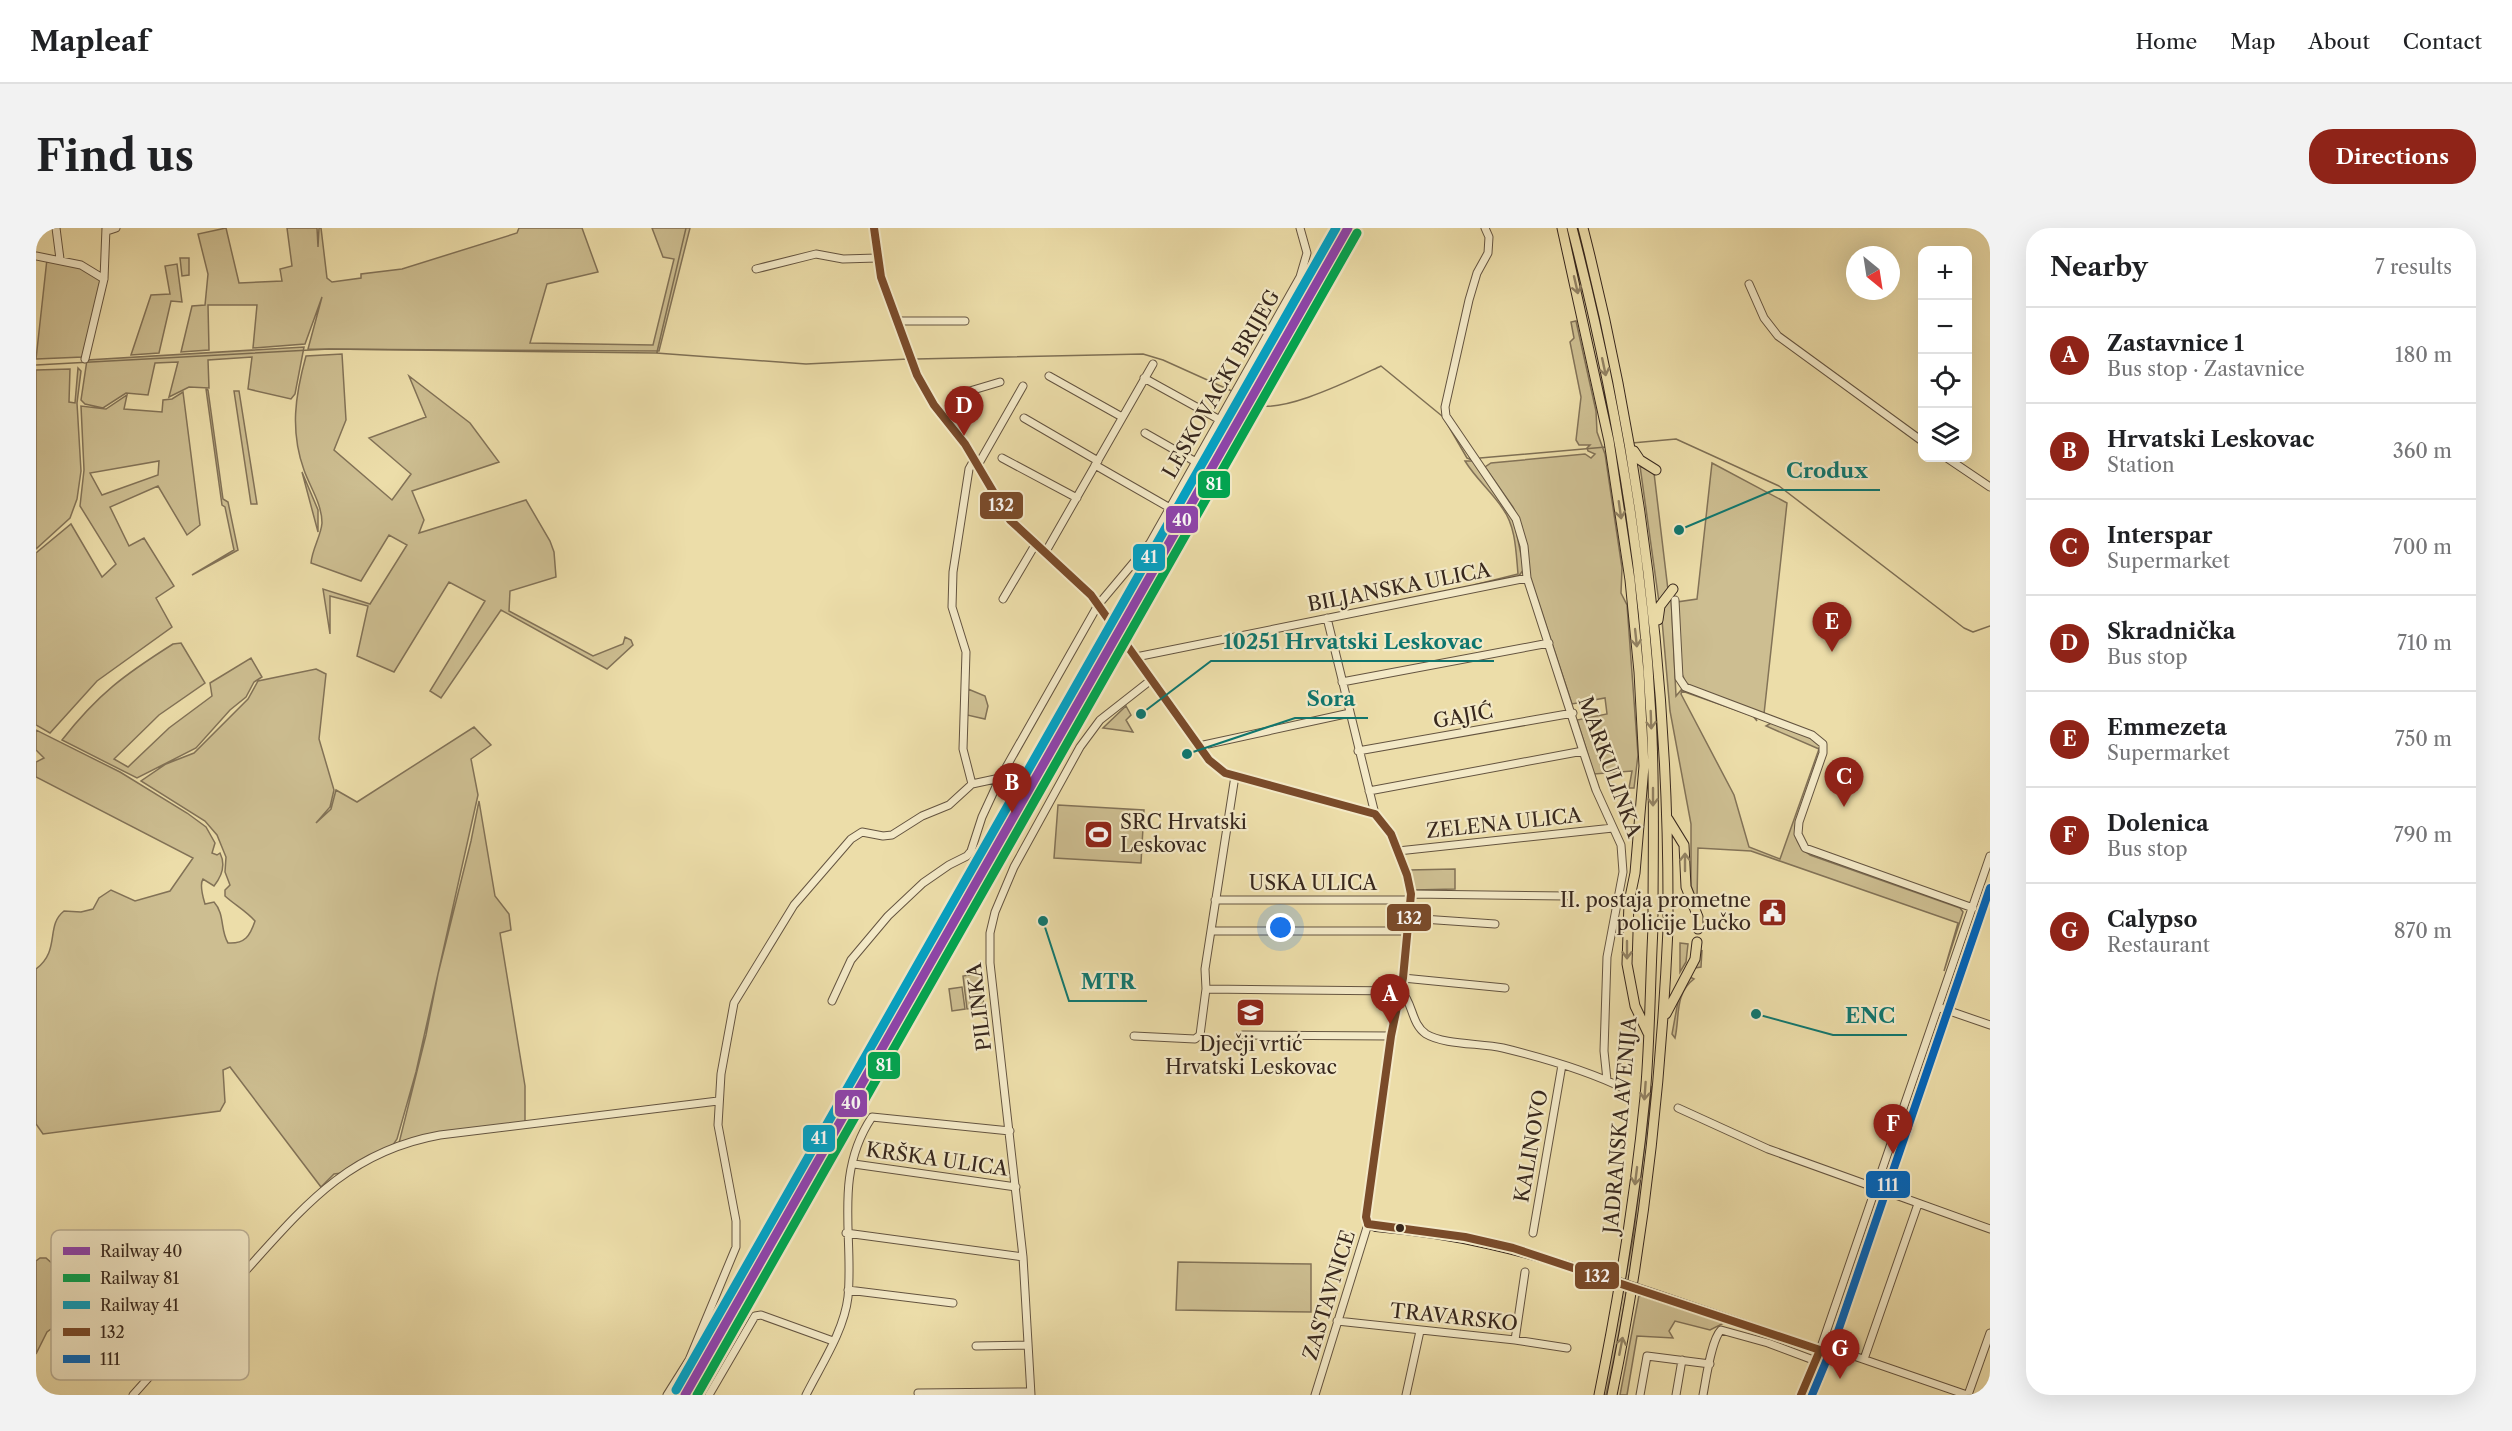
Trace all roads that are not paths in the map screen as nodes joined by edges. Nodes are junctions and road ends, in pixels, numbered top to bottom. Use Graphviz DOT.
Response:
graph roads {
  1 [pos="56,228"];
  2 [pos="116,228"];
  3 [pos="874,228"];
  4 [pos="1300,228"];
  5 [pos="1485,228"];
  6 [pos="1562,228"];
  7 [pos="1572,228"];
  8 [pos="1583,228"];
  9 [pos="107,230"];
  10 [pos="36,256"];
  11 [pos="877,258"];
  12 [pos="60,259"];
  13 [pos="756,269"];
  14 [pos="104,279"];
  15 [pos="1749,284"];
  16 [pos="897,321"];
  17 [pos="965,321"];
  18 [pos="85,358"];
  19 [pos="1153,364"];
  20 [pos="1049,376"];
  21 [pos="1144,378"];
  22 [pos="1000,382"];
  23 [pos="1023,386"];
  24 [pos="1122,417"];
  25 [pos="1024,418"];
  26 [pos="1220,420"];
  27 [pos="955,430"];
  28 [pos="1145,433"];
  29 [pos="1918,438"];
  30 [pos="1614,440"];
  31 [pos="1630,442"];
  32 [pos="1616,452"];
  33 [pos="1002,458"];
  34 [pos="976,462"];
  35 [pos="1196,462"];
  36 [pos="1953,462"];
  37 [pos="1096,463"];
  38 [pos="1656,470"];
  39 [pos="1990,488"];
  40 [pos="1077,498"];
  41 [pos="1170,508"];
  42 [pos="1035,545"];
  43 [pos="1045,553"];
  44 [pos="1527,578"];
  45 [pos="1673,589"];
  46 [pos="1003,599"];
  47 [pos="1675,600"];
  48 [pos="1098,605"];
  49 [pos="1327,618"];
  50 [pos="1656,634"];
  51 [pos="1549,643"];
  52 [pos="1136,657"];
  53 [pos="1151,680"];
  54 [pos="1342,682"];
  55 [pos="1350,713"];
  56 [pos="1573,713"];
  57 [pos="1199,746"];
  58 [pos="1358,751"];
  59 [pos="1583,751"];
  60 [pos="1235,776"];
  61 [pos="1000,778"];
  62 [pos="972,784"];
  63 [pos="1369,791"];
  64 [pos="1375,814"];
  65 [pos="1668,819"];
  66 [pos="1613,828"];
  67 [pos="1398,851"];
  68 [pos="1990,856"];
  69 [pos="1566,896"];
  70 [pos="1410,897"];
  71 [pos="1215,900"];
  72 [pos="1972,908"];
  73 [pos="1653,916"];
  74 [pos="1668,916"];
  75 [pos="1408,918"];
  76 [pos="1495,924"];
  77 [pos="1653,928"];
  78 [pos="1668,928"];
  79 [pos="1698,929"];
  80 [pos="1211,931"];
  81 [pos="1407,932"];
  82 [pos="1698,942"];
  83 [pos="1403,978"];
  84 [pos="1505,988"];
  85 [pos="1206,989"];
  86 [pos="1401,991"];
  87 [pos="832,1001"];
  88 [pos="1938,1007"];
  89 [pos="1664,1018"];
  90 [pos="1990,1025"];
  91 [pos="1648,1032"];
  92 [pos="1243,1035"];
  93 [pos="1134,1036"];
  94 [pos="1391,1036"];
  95 [pos="1562,1065"];
  96 [pos="1607,1080"];
  97 [pos="1625,1089"];
  98 [pos="718,1101"];
  99 [pos="1678,1108"];
  100 [pos="1010,1131"];
  101 [pos="854,1164"];
  102 [pos="1016,1187"];
  103 [pos="1875,1190"];
  104 [pos="1917,1204"];
  105 [pos="1368,1224"];
  106 [pos="1990,1230"];
  107 [pos="846,1233"];
  108 [pos="1533,1233"];
  109 [pos="1023,1257"];
  110 [pos="249,1269"];
  111 [pos="1525,1272"];
  112 [pos="848,1290"];
  113 [pos="953,1303"];
  114 [pos="1337,1321"];
  115 [pos="1420,1331"];
  116 [pos="1990,1333"];
  117 [pos="1515,1340"];
  118 [pos="833,1341"];
  119 [pos="976,1346"];
  120 [pos="1028,1346"];
  121 [pos="1821,1347"];
  122 [pos="1567,1348"];
  123 [pos="1864,1359"];
  124 [pos="1682,1360"];
  125 [pos="1816,1361"];
  126 [pos="1710,1364"];
  127 [pos="147,1380"];
  128 [pos="918,1393"];
  129 [pos="1030,1393"];
  130 [pos="133,1395"];
  131 [pos="668,1395"];
  132 [pos="709,1395"];
  133 [pos="806,1395"];
  134 [pos="1315,1395"];
  135 [pos="1406,1395"];
  136 [pos="1599,1395"];
  137 [pos="1612,1395"];
  138 [pos="1640,1395"];
  139 [pos="1676,1395"];
  140 [pos="1703,1395"];
  141 [pos="1801,1395"];
  142 [pos="1968,1395"];
  1 -- 12 [label="street"];
  2 -- 9 [label="street"];
  3 -- 11 [label="main road"];
  4 -- 26 [label="street, LESKOVAČKI BRIJEG"];
  5 -- 44 [label="street, MARKULINKA"];
  6 -- 30 [label="highway, one-way"];
  7 -- 30 [label="highway, one-way"];
  8 -- 31 [label="highway"];
  9 -- 14 [label="street"];
  10 -- 12 [label="street"];
  11 -- 13 [label="street"];
  11 -- 16 [label="main road"];
  12 -- 14 [label="street"];
  14 -- 18 [label="street"];
  15 -- 29 [label="street"];
  16 -- 17 [label="street"];
  16 -- 27 [label="main road"];
  19 -- 21 [label="street"];
  20 -- 24 [label="street"];
  21 -- 24 [label="street"];
  21 -- 26 [label="street"];
  22 -- 27 [label="street"];
  23 -- 34 [label="street"];
  24 -- 37 [label="street"];
  25 -- 37 [label="street"];
  26 -- 35 [label="street, LESKOVAČKI BRIJEG"];
  27 -- 34 [label="main road"];
  28 -- 35 [label="street"];
  30 -- 32 [label="highway"];
  31 -- 38 [label="highway"];
  31 -- 50 [label="highway"];
  32 -- 73 [label="highway, one-way"];
  32 -- 91 [label="highway, one-way"];
  33 -- 40 [label="street"];
  34 -- 42 [label="main road"];
  34 -- 62 [label="street"];
  35 -- 41 [label="street, LESKOVAČKI BRIJEG"];
  36 -- 39 [label="street"];
  37 -- 40 [label="street"];
  37 -- 41 [label="street"];
  40 -- 43 [label="street"];
  41 -- 48 [label="street, LESKOVAČKI BRIJEG"];
  42 -- 43 [label="main road"];
  42 -- 46 [label="street"];
  43 -- 48 [label="main road"];
  44 -- 49 [label="street, BILJANSKA ULICA"];
  44 -- 51 [label="street, MARKULINKA"];
  45 -- 50 [label="highway"];
  47 -- 72 [label="street"];
  48 -- 52 [label="main road"];
  48 -- 61 [label="street, LESKOVAČKI BRIJEG"];
  49 -- 52 [label="street, BILJANSKA ULICA"];
  49 -- 54 [label="street"];
  50 -- 65 [label="highway"];
  51 -- 54 [label="street"];
  51 -- 56 [label="street, MARKULINKA"];
  52 -- 53 [label="main road"];
  53 -- 57 [label="main road"];
  53 -- 100 [label="street, PILINKA"];
  54 -- 55 [label="street"];
  55 -- 57 [label="street"];
  55 -- 58 [label="street"];
  56 -- 58 [label="street, GAJIĆ"];
  56 -- 59 [label="street, MARKULINKA"];
  57 -- 60 [label="main road"];
  58 -- 63 [label="street"];
  59 -- 63 [label="street"];
  59 -- 66 [label="street, MARKULINKA"];
  60 -- 64 [label="main road"];
  60 -- 71 [label="street"];
  61 -- 62 [label="street"];
  61 -- 87 [label="street, LESKOVAČKI BRIJEG"];
  62 -- 98 [label="street"];
  63 -- 64 [label="street"];
  64 -- 67 [label="main road"];
  65 -- 74 [label="highway"];
  79 -- 65 [label="highway, one-way"];
  66 -- 67 [label="street, ZELENA ULICA"];
  66 -- 96 [label="street, MARKULINKA"];
  67 -- 70 [label="main road"];
  68 -- 72 [label="street"];
  69 -- 70 [label="street, USKA ULICA"];
  70 -- 71 [label="street, USKA ULICA"];
  70 -- 75 [label="main road, ZASTAVNICE"];
  71 -- 80 [label="street"];
  72 -- 88 [label="street"];
  75 -- 76 [label="street"];
  75 -- 81 [label="main road, ZASTAVNICE"];
  77 -- 91 [label="highway, JADRANSKA AVENIJA"];
  78 -- 89 [label="highway, JADRANSKA AVENIJA"];
  80 -- 81 [label="street"];
  80 -- 85 [label="street"];
  81 -- 83 [label="main road, ZASTAVNICE"];
  82 -- 89 [label="highway"];
  83 -- 84 [label="street"];
  83 -- 86 [label="main road, ZASTAVNICE"];
  85 -- 86 [label="street"];
  85 -- 93 [label="street"];
  86 -- 94 [label="main road, ZASTAVNICE"];
  86 -- 95 [label="street"];
  88 -- 90 [label="street"];
  88 -- 103 [label="street"];
  137 -- 89 [label="highway, JADRANSKA AVENIJA, one-way"];
  91 -- 136 [label="highway, JADRANSKA AVENIJA, one-way"];
  92 -- 94 [label="street"];
  94 -- 105 [label="main road, ZASTAVNICE"];
  95 -- 96 [label="street"];
  95 -- 108 [label="street, KALINOVO"];
  96 -- 97 [label="street"];
  98 -- 110 [label="street"];
  98 -- 131 [label="street"];
  99 -- 103 [label="street"];
  100 -- 101 [label="street"];
  100 -- 102 [label="street, PILINKA"];
  101 -- 102 [label="street, KRŠKA ULICA"];
  101 -- 107 [label="street"];
  102 -- 109 [label="street, PILINKA"];
  103 -- 104 [label="street"];
  103 -- 121 [label="street"];
  104 -- 106 [label="street"];
  104 -- 123 [label="street"];
  105 -- 114 [label="street, ZASTAVNICE"];
  105 -- 121 [label="main road, bridge"];
  107 -- 109 [label="street"];
  107 -- 112 [label="street"];
  109 -- 120 [label="street, PILINKA"];
  111 -- 117 [label="street"];
  112 -- 113 [label="street"];
  112 -- 118 [label="street"];
  114 -- 115 [label="street, TRAVARSKO"];
  114 -- 134 [label="street, ZASTAVNICE"];
  115 -- 117 [label="street, TRAVARSKO"];
  115 -- 135 [label="street"];
  116 -- 142 [label="street"];
  117 -- 122 [label="street, TRAVARSKO"];
  118 -- 132 [label="street"];
  118 -- 133 [label="street"];
  119 -- 120 [label="street"];
  120 -- 129 [label="street, PILINKA"];
  121 -- 123 [label="street"];
  121 -- 125 [label="main road"];
  123 -- 142 [label="street"];
  124 -- 126 [label="street"];
  124 -- 138 [label="street"];
  124 -- 139 [label="street"];
  125 -- 126 [label="street"];
  125 -- 141 [label="main road"];
  126 -- 140 [label="street"];
  127 -- 130 [label="street"];
  128 -- 129 [label="street, PILINKA"];
}
